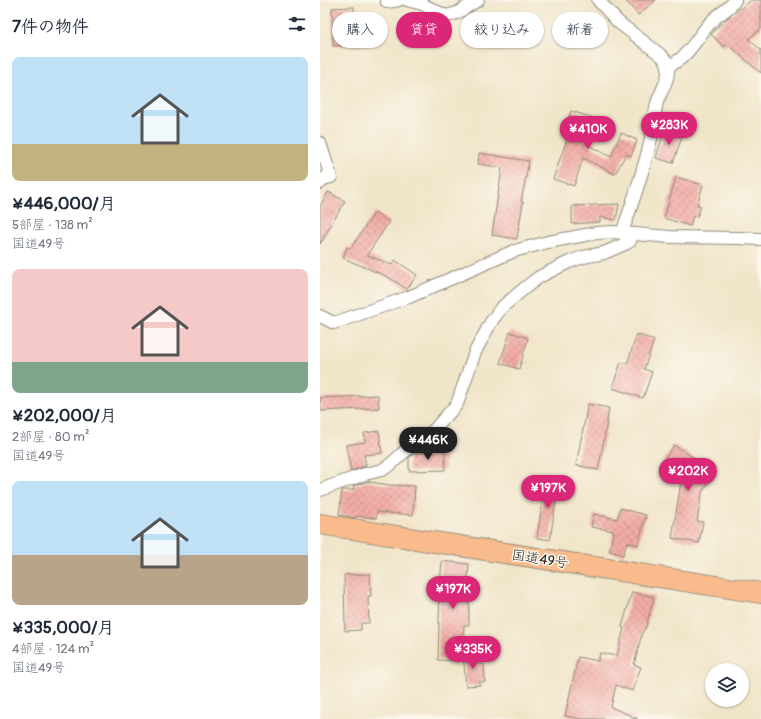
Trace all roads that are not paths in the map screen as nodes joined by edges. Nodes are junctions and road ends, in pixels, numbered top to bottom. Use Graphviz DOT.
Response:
graph roads {
  1 [pos="399,0"];
  2 [pos="407,0"];
  3 [pos="478,0"];
  4 [pos="598,0"];
  5 [pos="735,0"];
  6 [pos="387,2"];
  7 [pos="668,66"];
  8 [pos="320,143"];
  9 [pos="320,183"];
  10 [pos="627,234"];
  11 [pos="761,239"];
  12 [pos="320,316"];
  13 [pos="320,490"];
  14 [pos="320,524"];
  15 [pos="761,593"];
  1 -- 6 [label="street"];
  2 -- 3 [label="street"];
  4 -- 7 [label="street"];
  5 -- 7 [label="street"];
  7 -- 10 [label="street"];
  8 -- 9 [label="street"];
  10 -- 11 [label="street"];
  10 -- 12 [label="street"];
  10 -- 13 [label="street"];
  14 -- 15 [label="highway, 国道49号"];
}
